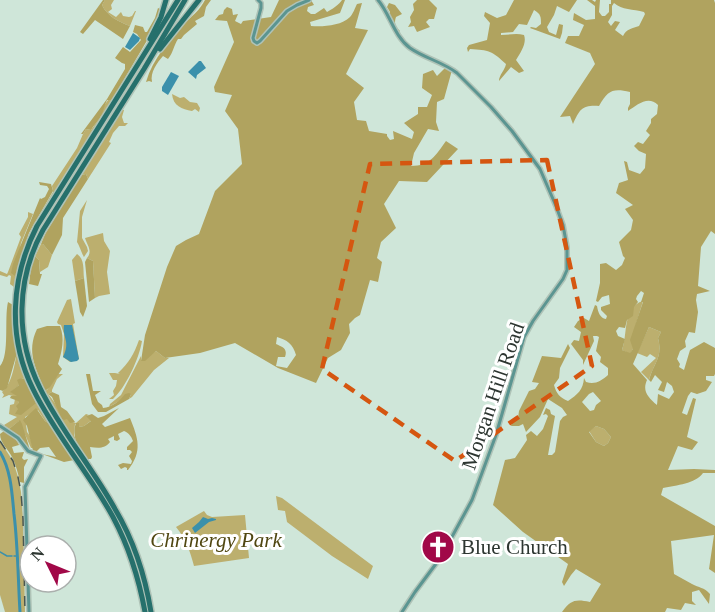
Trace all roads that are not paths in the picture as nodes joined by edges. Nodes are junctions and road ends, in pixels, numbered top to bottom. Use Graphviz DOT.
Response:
graph roads {
  1 [pos="166,0"];
  2 [pos="178,0"];
  3 [pos="185,0"];
  4 [pos="199,0"];
  5 [pos="258,0"];
  6 [pos="309,0"];
  7 [pos="378,0"];
  8 [pos="144,69"];
  9 [pos="132,75"];
  10 [pos="0,426"];
  11 [pos="29,612"];
  12 [pos="145,612"];
  13 [pos="151,612"];
  14 [pos="402,612"];
  1 -- 9 [label="highway"];
  2 -- 9 [label="highway"];
  3 -- 8 [label="highway"];
  4 -- 8 [label="highway"];
  5 -- 6 [label="main road"];
  7 -- 14 [label="main road, Morgan Hill Road"];
  8 -- 13 [label="highway"];
  9 -- 12 [label="highway"];
  10 -- 11 [label="main road"];
}
